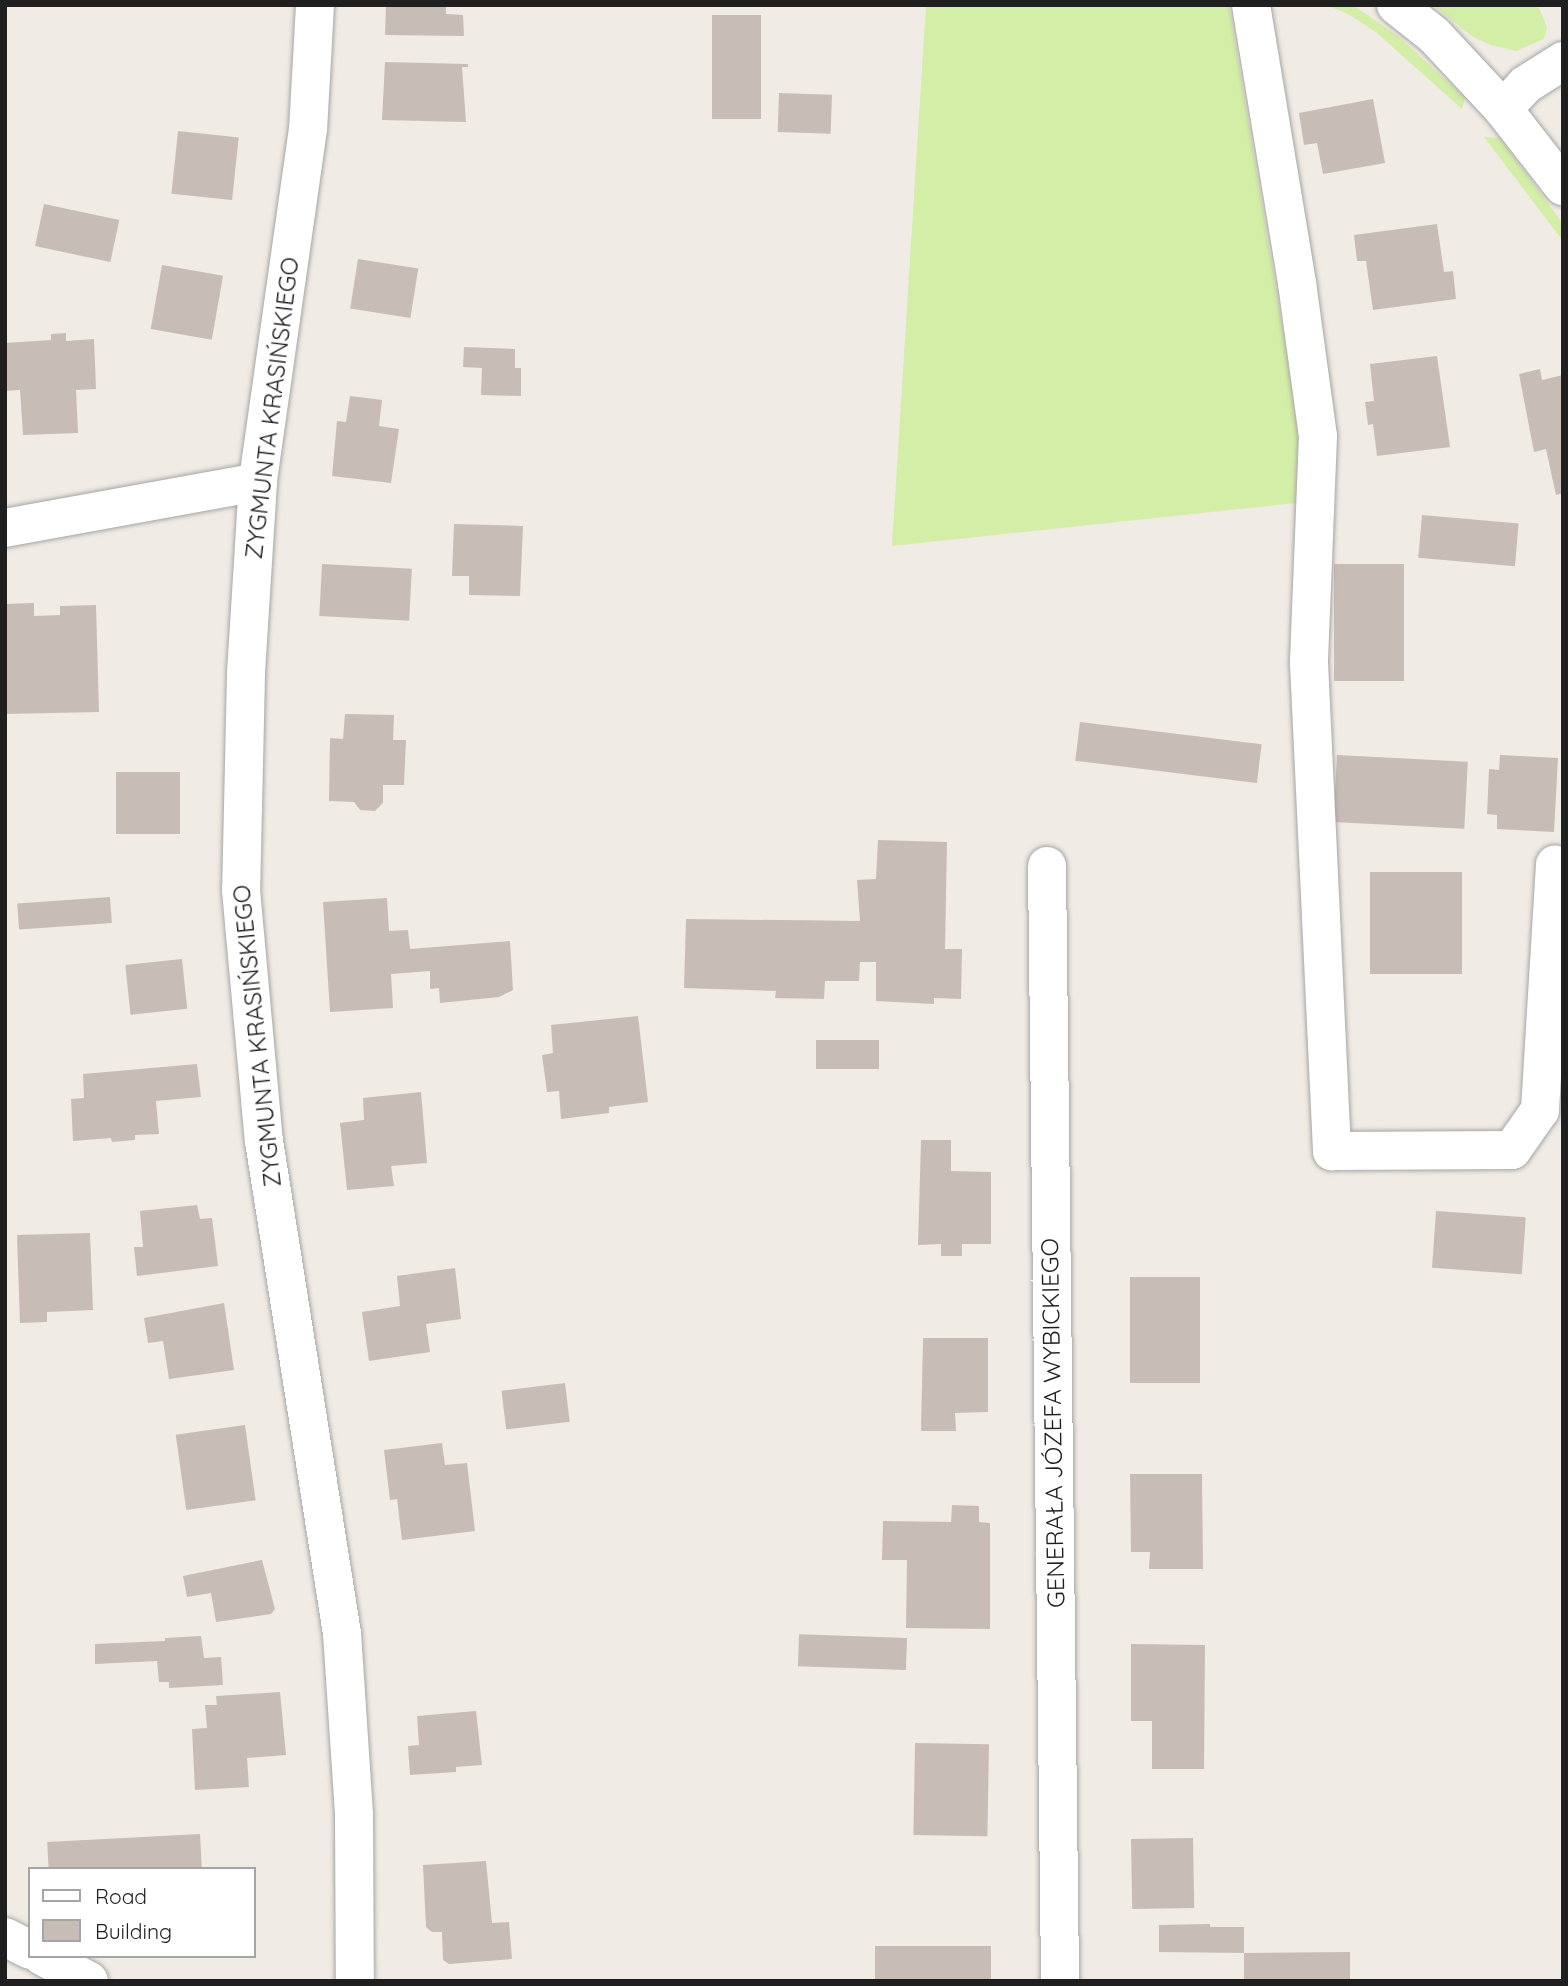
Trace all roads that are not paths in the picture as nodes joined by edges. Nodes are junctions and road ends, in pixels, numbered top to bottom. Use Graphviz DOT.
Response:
graph roads {
  1 [pos="315,5"];
  2 [pos="1251,5"];
  3 [pos="1396,5"];
  4 [pos="1563,61"];
  5 [pos="1503,109"];
  6 [pos="1563,186"];
  7 [pos="258,482"];
  8 [pos="5,528"];
  9 [pos="1555,864"];
  10 [pos="1047,866"];
  11 [pos="5,1937"];
  12 [pos="28,1949"];
  13 [pos="46,1958"];
  14 [pos="89,1981"];
  15 [pos="355,1981"];
  16 [pos="1060,1981"];
  1 -- 7 [label="street, ZYGMUNTA KRASIŃSKIEGO"];
  2 -- 9 [label="street"];
  3 -- 5 [label="street"];
  4 -- 5 [label="street"];
  5 -- 6 [label="street"];
  7 -- 8 [label="street"];
  7 -- 15 [label="street, ZYGMUNTA KRASIŃSKIEGO"];
  10 -- 16 [label="street, GENERAŁA JÓZEFA WYBICKIEGO"];
  11 -- 12 [label="street"];
  13 -- 14 [label="street"];
}
